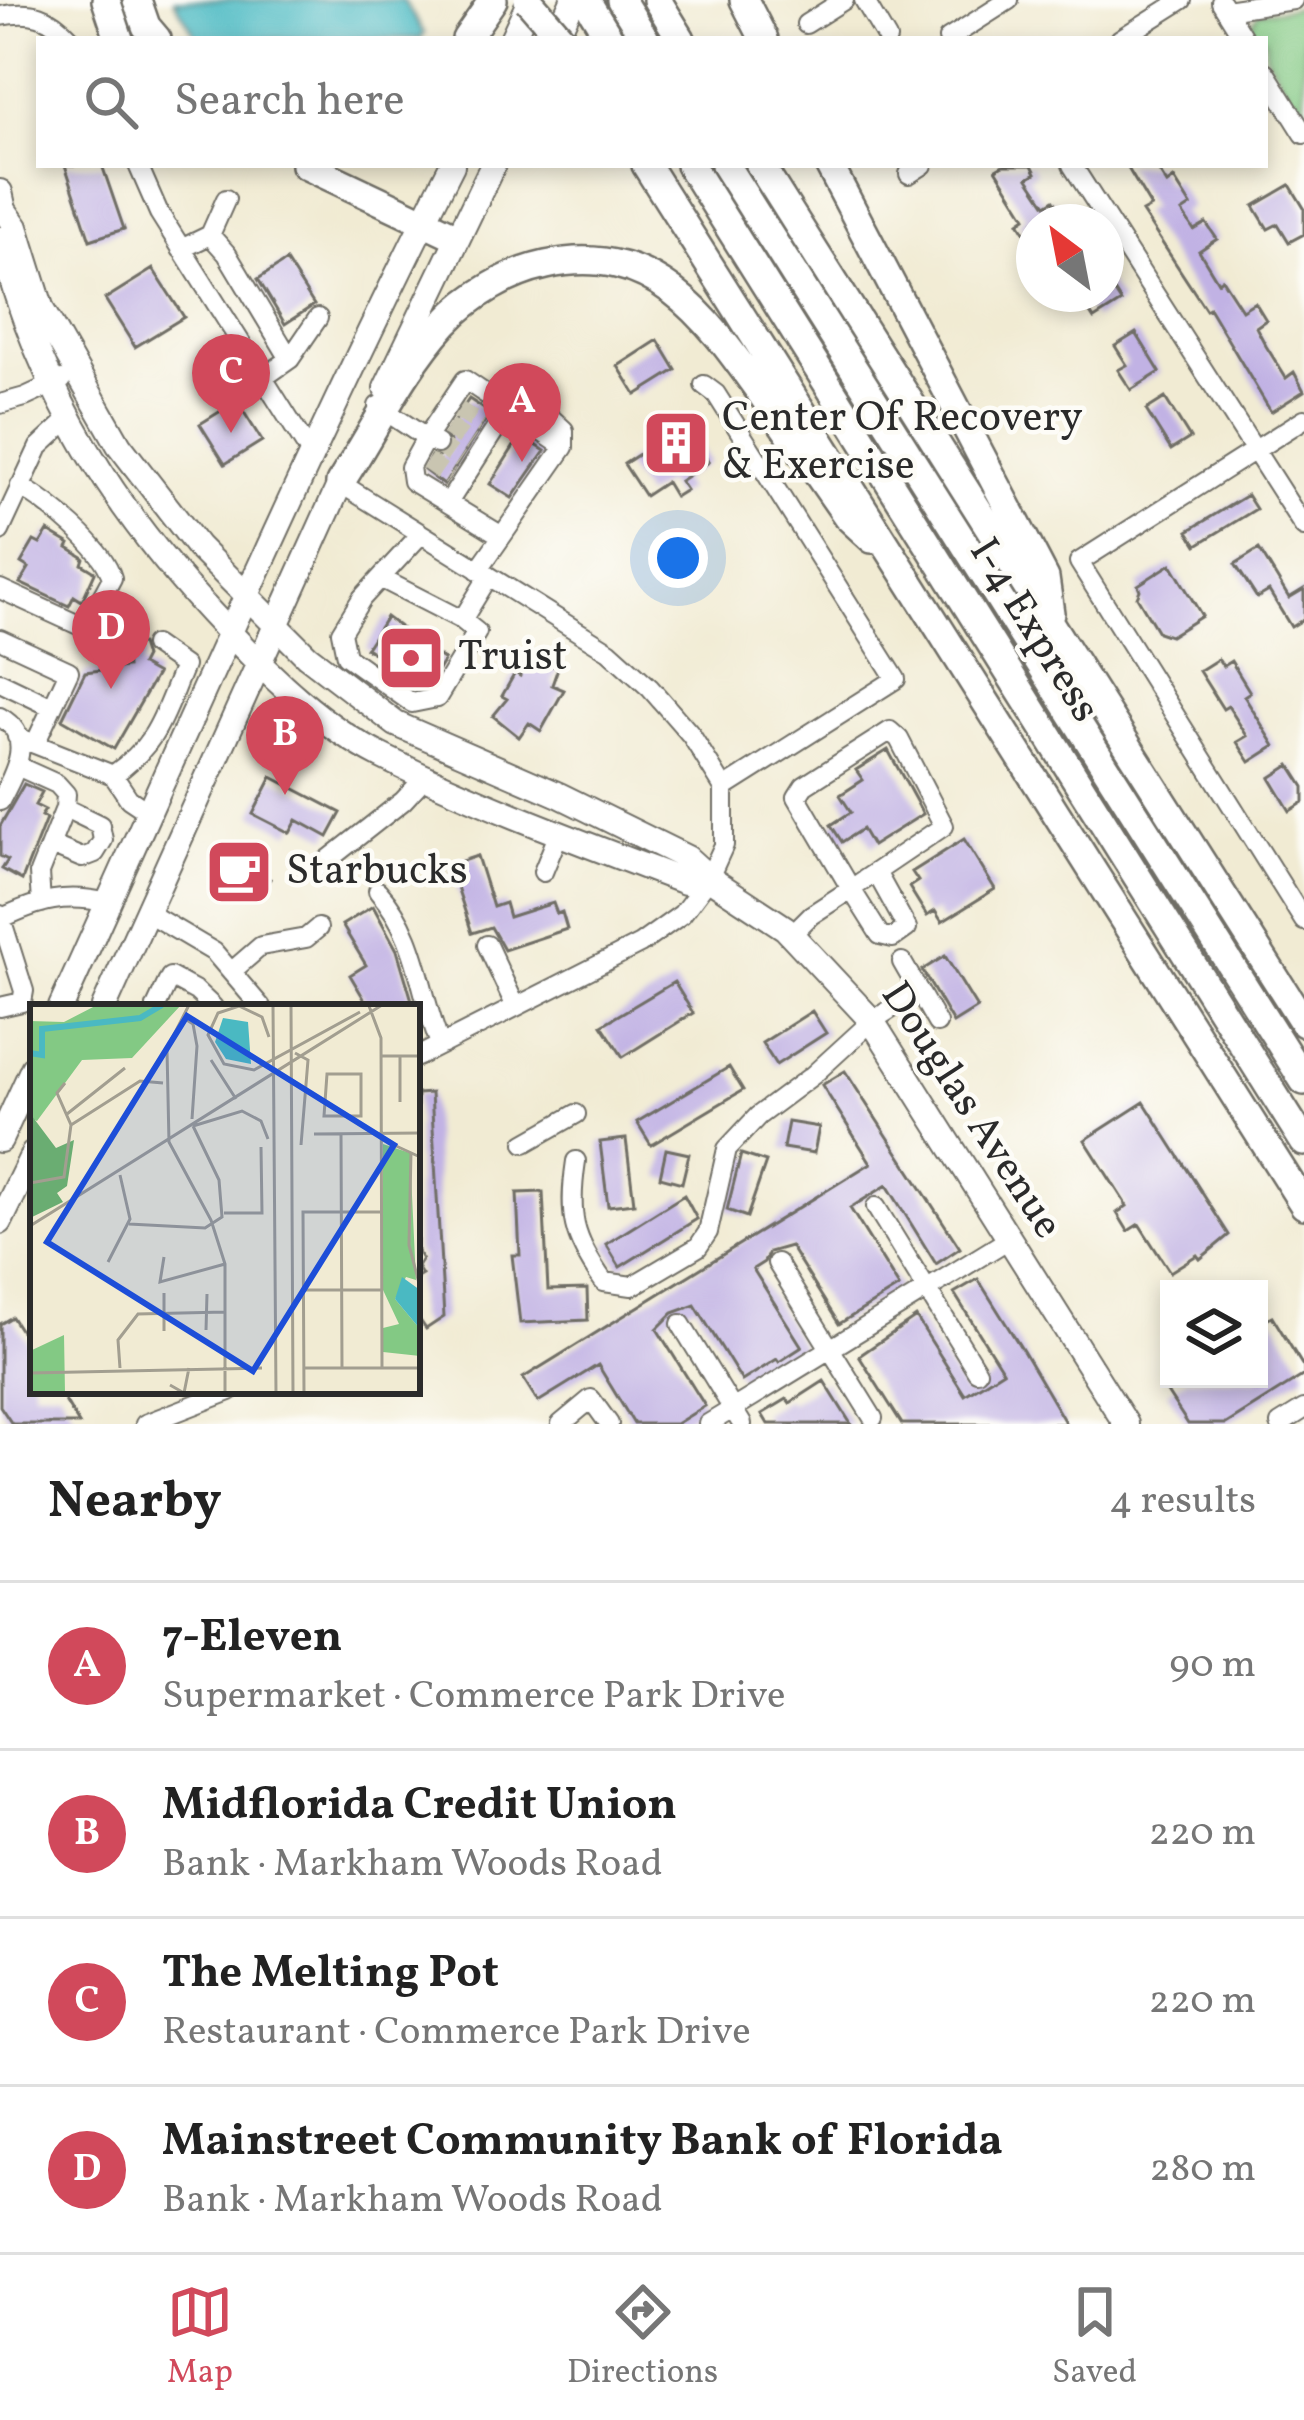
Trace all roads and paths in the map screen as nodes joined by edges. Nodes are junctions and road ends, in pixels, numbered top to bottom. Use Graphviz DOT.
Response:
graph roads {
  1 [pos="106,0"];
  2 [pos="136,0"];
  3 [pos="493,0"];
  4 [pos="529,0"];
  5 [pos="542,0"];
  6 [pos="573,0"];
  7 [pos="621,0"];
  8 [pos="657,0"];
  9 [pos="744,0"];
  10 [pos="844,0"];
  11 [pos="864,0"];
  12 [pos="1009,0"];
  13 [pos="1182,0"];
  14 [pos="1293,0"];
  15 [pos="1223,5"];
  16 [pos="0,16"];
  17 [pos="806,24"];
  18 [pos="68,36"];
  19 [pos="118,36"];
  20 [pos="154,36"];
  21 [pos="468,36"];
  22 [pos="513,36"];
  23 [pos="559,36"];
  24 [pos="560,36"];
  25 [pos="562,36"];
  26 [pos="643,36"];
  27 [pos="679,36"];
  28 [pos="762,36"];
  29 [pos="885,36"];
  30 [pos="953,36"];
  31 [pos="1125,36"];
  32 [pos="1242,36"];
  33 [pos="1268,77"];
  34 [pos="1304,134"];
  35 [pos="139,168"];
  36 [pos="311,168"];
  37 [pos="450,168"];
  38 [pos="491,168"];
  39 [pos="648,168"];
  40 [pos="692,168"];
  41 [pos="727,168"];
  42 [pos="762,168"];
  43 [pos="831,168"];
  44 [pos="1074,168"];
  45 [pos="226,199"];
  46 [pos="1,209"];
  47 [pos="423,221"];
  48 [pos="210,235"];
  49 [pos="455,236"];
  50 [pos="0,239"];
  51 [pos="181,249"];
  52 [pos="318,318"];
  53 [pos="290,359"];
  54 [pos="77,372"];
  55 [pos="262,378"];
  56 [pos="704,385"];
  57 [pos="51,386"];
  58 [pos="508,402"];
  59 [pos="0,404"];
  60 [pos="382,409"];
  61 [pos="550,417"];
  62 [pos="1304,419"];
  63 [pos="68,420"];
  64 [pos="438,432"];
  65 [pos="564,447"];
  66 [pos="1256,449"];
  67 [pos="310,454"];
  68 [pos="340,483"];
  69 [pos="20,486"];
  70 [pos="448,503"];
  71 [pos="1304,527"];
  72 [pos="0,531"];
  73 [pos="421,534"];
  74 [pos="502,536"];
  75 [pos="901,565"];
  76 [pos="483,573"];
  77 [pos="382,579"];
  78 [pos="0,589"];
  79 [pos="244,595"];
  80 [pos="1051,623"];
  81 [pos="273,626"];
  82 [pos="470,626"];
  83 [pos="230,633"];
  84 [pos="0,640"];
  85 [pos="154,645"];
  86 [pos="258,663"];
  87 [pos="0,682"];
  88 [pos="52,707"];
  89 [pos="0,717"];
  90 [pos="26,740"];
  91 [pos="17,766"];
  92 [pos="113,775"];
  93 [pos="427,775"];
  94 [pos="724,788"];
  95 [pos="0,801"];
  96 [pos="65,808"];
  97 [pos="150,813"];
  98 [pos="559,833"];
  99 [pos="51,845"];
  100 [pos="314,871"];
  101 [pos="543,872"];
  102 [pos="875,872"];
  103 [pos="709,878"];
  104 [pos="851,889"];
  105 [pos="378,891"];
  106 [pos="41,903"];
  107 [pos="109,903"];
  108 [pos="148,913"];
  109 [pos="1303,915"];
  110 [pos="0,918"];
  111 [pos="318,928"];
  112 [pos="791,935"];
  113 [pos="487,945"];
  114 [pos="902,962"];
  115 [pos="227,967"];
  116 [pos="9,968"];
  117 [pos="196,991"];
  118 [pos="918,992"];
  119 [pos="62,1004"];
  120 [pos="105,1004"];
  121 [pos="158,1004"];
  122 [pos="210,1004"];
  123 [pos="258,1004"];
  124 [pos="515,1005"];
  125 [pos="0,1006"];
  126 [pos="872,1021"];
  127 [pos="938,1023"];
  128 [pos="1304,1023"];
  129 [pos="440,1044"];
  130 [pos="420,1055"];
  131 [pos="30,1075"];
  132 [pos="1304,1081"];
  133 [pos="576,1114"];
  134 [pos="0,1141"];
  135 [pos="1304,1142"];
  136 [pos="525,1143"];
  137 [pos="30,1160"];
  138 [pos="576,1161"];
  139 [pos="1304,1204"];
  140 [pos="876,1207"];
  141 [pos="0,1222"];
  142 [pos="1010,1239"];
  143 [pos="777,1263"];
  144 [pos="927,1291"];
  145 [pos="681,1324"];
  146 [pos="829,1349"];
  147 [pos="977,1371"];
  148 [pos="222,1394"];
  149 [pos="1304,1409"];
  150 [pos="738,1416"];
  151 [pos="873,1418"];
  152 [pos="145,1424"];
  153 [pos="561,1424"];
  154 [pos="609,1424"];
  155 [pos="708,1424"];
  156 [pos="1126,1424"];
  157 [pos="1280,1424"];
  1 -- 19 [label="highway"];
  2 -- 20 [label="highway"];
  3 -- 21 [label="highway"];
  4 -- 22 [label="main road"];
  4 -- 23 [label="highway, bridge"];
  5 -- 24 [label="highway, bridge"];
  6 -- 25 [label="main road"];
  7 -- 26 [label="highway"];
  8 -- 27 [label="highway"];
  9 -- 28 [label="highway"];
  10 -- 17 [label="street"];
  11 -- 29 [label="street"];
  12 -- 30 [label="street"];
  13 -- 31 [label="street"];
  14 -- 15 [label="street"];
  15 -- 32 [label="street"];
  16 -- 18 [label="street"];
  33 -- 34 [label="street"];
  35 -- 51 [label="street"];
  36 -- 47 [label="highway"];
  37 -- 47 [label="main road"];
  38 -- 49 [label="main road"];
  39 -- 75 [label="highway"];
  40 -- 135 [label="highway, I-4 Express"];
  41 -- 132 [label="highway, I-4 Express"];
  42 -- 80 [label="highway"];
  43 -- 80 [label="highway"];
  44 -- 66 [label="street"];
  45 -- 48 [label="street"];
  46 -- 54 [label="main road, Douglas Avenue"];
  47 -- 49 [label="highway"];
  47 -- 67 [label="main road"];
  48 -- 51 [label="street"];
  48 -- 53 [label="street"];
  49 -- 60 [label="main road"];
  50 -- 57 [label="main road"];
  51 -- 55 [label="street"];
  52 -- 53 [label="street"];
  53 -- 55 [label="street"];
  54 -- 57 [label="street"];
  54 -- 79 [label="main road, Douglas Avenue"];
  55 -- 67 [label="street"];
  56 -- 94 [label="street"];
  57 -- 59 [label="street"];
  57 -- 63 [label="main road"];
  58 -- 64 [label="street"];
  58 -- 65 [label="street"];
  58 -- 70 [label="street"];
  60 -- 64 [label="street"];
  60 -- 68 [label="highway"];
  60 -- 75 [label="highway"];
  61 -- 65 [label="street"];
  62 -- 66 [label="street"];
  63 -- 69 [label="street"];
  63 -- 83 [label="main road"];
  64 -- 70 [label="street"];
  65 -- 74 [label="street"];
  66 -- 71 [label="street"];
  66 -- 109 [label="street"];
  67 -- 79 [label="main road"];
  68 -- 73 [label="street"];
  68 -- 81 [label="main road"];
  69 -- 72 [label="street"];
  69 -- 78 [label="street"];
  70 -- 74 [label="street"];
  73 -- 76 [label="street"];
  73 -- 77 [label="street"];
  74 -- 76 [label="street"];
  75 -- 139 [label="highway"];
  76 -- 82 [label="street"];
  76 -- 94 [label="street"];
  77 -- 82 [label="street"];
  77 -- 82 [label="street"];
  79 -- 81 [label="main road, Douglas Avenue"];
  79 -- 83 [label="main road"];
  80 -- 128 [label="highway"];
  81 -- 86 [label="main road"];
  81 -- 103 [label="main road, Douglas Avenue"];
  83 -- 86 [label="main road"];
  83 -- 97 [label="main road"];
  84 -- 88 [label="street"];
  85 -- 92 [label="street"];
  86 -- 93 [label="main road"];
  86 -- 108 [label="main road"];
  87 -- 88 [label="street"];
  88 -- 90 [label="street"];
  89 -- 90 [label="street"];
  90 -- 91 [label="street"];
  90 -- 92 [label="street"];
  91 -- 95 [label="street"];
  91 -- 96 [label="street"];
  92 -- 97 [label="street"];
  93 -- 98 [label="main road"];
  93 -- 100 [label="street"];
  94 -- 103 [label="street"];
  96 -- 99 [label="street"];
  96 -- 99 [label="street"];
  97 -- 107 [label="main road"];
  98 -- 101 [label="street"];
  98 -- 103 [label="main road"];
  99 -- 106 [label="street"];
  102 -- 104 [label="street"];
  102 -- 104 [label="street"];
  102 -- 104 [label="street"];
  103 -- 112 [label="main road, Douglas Avenue"];
  103 -- 124 [label="street"];
  104 -- 112 [label="street"];
  105 -- 129 [label="street"];
  106 -- 107 [label="street"];
  106 -- 110 [label="street"];
  107 -- 119 [label="main road"];
  108 -- 115 [label="street"];
  108 -- 120 [label="main road"];
  110 -- 116 [label="street"];
  111 -- 115 [label="street"];
  112 -- 126 [label="main road, Douglas Avenue"];
  113 -- 124 [label="street"];
  114 -- 118 [label="street"];
  115 -- 117 [label="street"];
  115 -- 123 [label="street"];
  116 -- 125 [label="street"];
  117 -- 121 [label="street"];
  117 -- 122 [label="street"];
  118 -- 126 [label="street"];
  118 -- 127 [label="street"];
  124 -- 129 [label="street"];
  126 -- 138 [label="street"];
  126 -- 142 [label="main road, Douglas Avenue"];
  129 -- 130 [label="street"];
  131 -- 134 [label="main road"];
  133 -- 136 [label="street"];
  137 -- 141 [label="main road"];
  140 -- 144 [label="street"];
  142 -- 144 [label="street"];
  142 -- 156 [label="main road, Douglas Avenue"];
  143 -- 146 [label="street"];
  144 -- 146 [label="street"];
  144 -- 147 [label="street"];
  145 -- 150 [label="street"];
  146 -- 150 [label="street"];
  146 -- 151 [label="street"];
  148 -- 152 [label="street"];
  149 -- 157 [label="street"];
  150 -- 155 [label="street"];
  153 -- 154 [label="street"];
}
